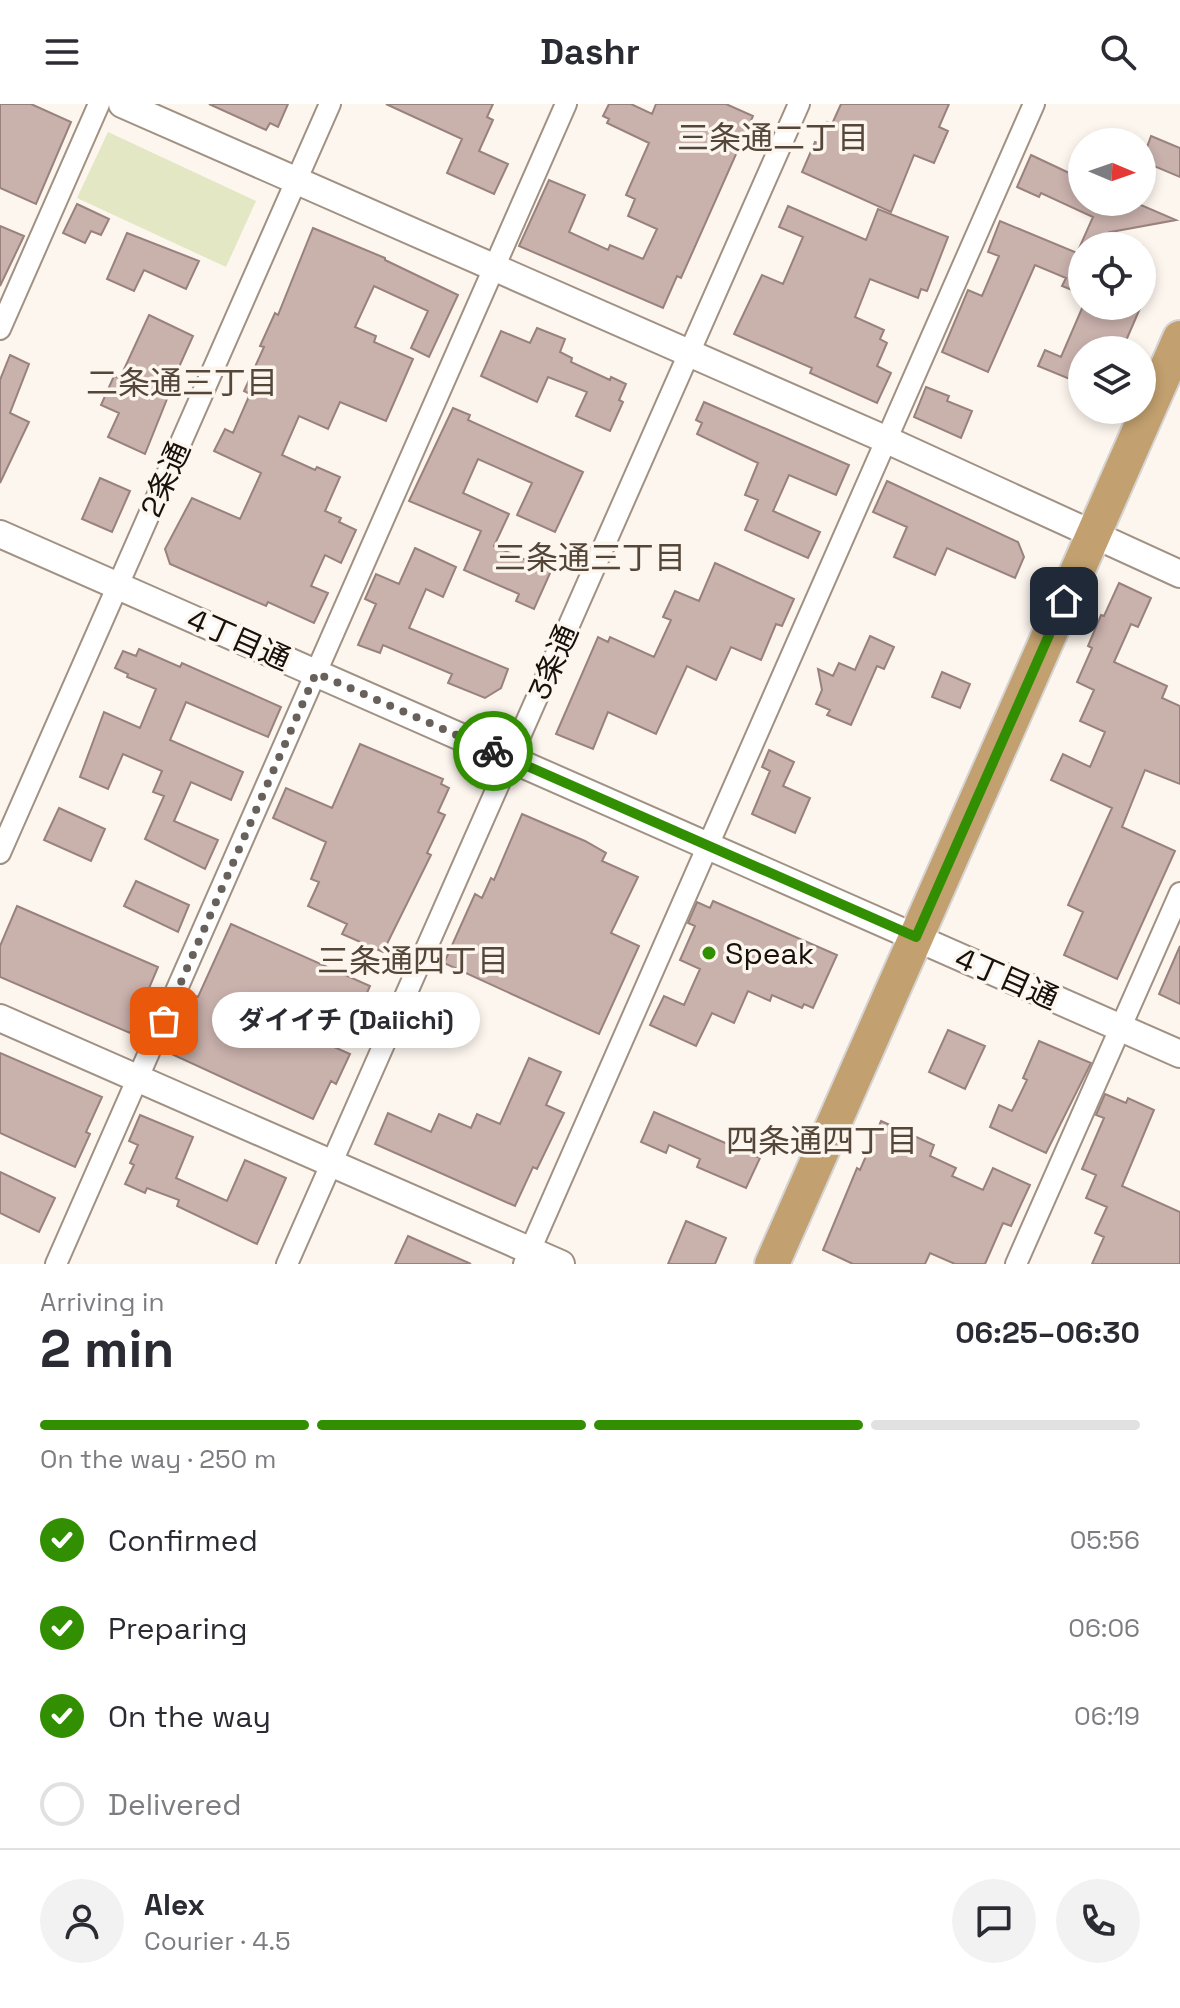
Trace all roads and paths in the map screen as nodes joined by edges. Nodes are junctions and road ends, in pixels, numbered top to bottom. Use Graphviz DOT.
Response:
graph roads {
  1 [pos="99,104"];
  2 [pos="122,104"];
  3 [pos="330,104"];
  4 [pos="566,104"];
  5 [pos="799,104"];
  6 [pos="1034,104"];
  7 [pos="297,180"];
  8 [pos="494,269"];
  9 [pos="0,329"];
  10 [pos="1180,338"];
  11 [pos="689,354"];
  12 [pos="887,440"];
  13 [pos="0,534"];
  14 [pos="1093,535"];
  15 [pos="1180,574"];
  16 [pos="118,586"];
  17 [pos="316,673"];
  18 [pos="510,759"];
  19 [pos="708,846"];
  20 [pos="0,853"];
  21 [pos="1180,893"];
  22 [pos="916,937"];
  23 [pos="0,1018"];
  24 [pos="1121,1028"];
  25 [pos="1180,1054"];
  26 [pos="138,1079"];
  27 [pos="332,1163"];
  28 [pos="527,1257"];
  29 [pos="56,1264"];
  30 [pos="287,1264"];
  31 [pos="561,1264"];
  32 [pos="772,1264"];
  33 [pos="1016,1264"];
  1 -- 9 [label="street"];
  2 -- 7 [label="street"];
  3 -- 7 [label="street, 2条通"];
  4 -- 8 [label="street"];
  5 -- 11 [label="street, 3条通"];
  6 -- 12 [label="street"];
  7 -- 8 [label="street"];
  7 -- 16 [label="street, 2条通"];
  8 -- 11 [label="street"];
  8 -- 17 [label="street"];
  10 -- 14 [label="highway"];
  11 -- 12 [label="street"];
  11 -- 18 [label="street, 3条通"];
  12 -- 14 [label="street"];
  12 -- 19 [label="street"];
  13 -- 16 [label="street, 4丁目通"];
  14 -- 15 [label="street"];
  14 -- 22 [label="highway"];
  16 -- 17 [label="street, 4丁目通"];
  16 -- 20 [label="street, 2条通"];
  17 -- 18 [label="street, 4丁目通"];
  17 -- 26 [label="street"];
  18 -- 19 [label="street, 4丁目通"];
  18 -- 27 [label="street, 3条通"];
  19 -- 22 [label="street, 4丁目通"];
  19 -- 28 [label="street"];
  21 -- 24 [label="street"];
  22 -- 24 [label="street, 4丁目通"];
  22 -- 32 [label="highway"];
  23 -- 26 [label="street"];
  24 -- 25 [label="street, 4丁目通"];
  24 -- 33 [label="street"];
  26 -- 27 [label="street"];
  26 -- 29 [label="street"];
  27 -- 28 [label="street"];
  27 -- 30 [label="street, 3条通"];
  28 -- 31 [label="street"];
}
